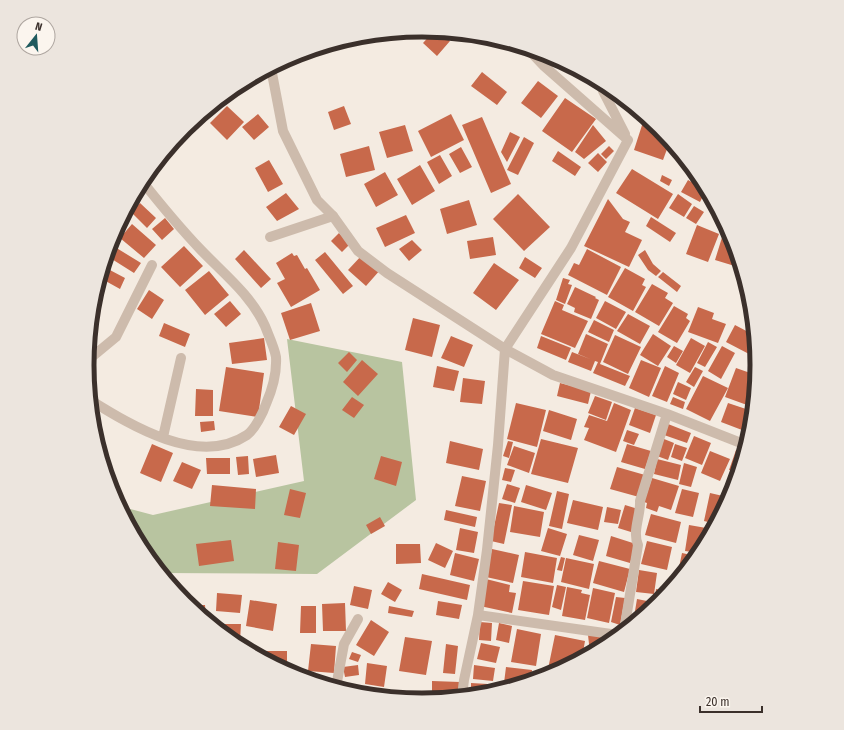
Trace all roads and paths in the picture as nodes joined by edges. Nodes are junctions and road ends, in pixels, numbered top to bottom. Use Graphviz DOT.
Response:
graph roads {
  1 [pos="536,57"];
  2 [pos="271,74"];
  3 [pos="603,92"];
  4 [pos="628,140"];
  5 [pos="147,187"];
  6 [pos="333,216"];
  7 [pos="270,237"];
  8 [pos="152,265"];
  9 [pos="505,349"];
  10 [pos="94,355"];
  11 [pos="181,358"];
  12 [pos="97,404"];
  13 [pos="667,414"];
  14 [pos="162,437"];
  15 [pos="741,443"];
  16 [pos="478,615"];
  17 [pos="358,619"];
  18 [pos="625,622"];
  19 [pos="610,634"];
  20 [pos="337,682"];
  21 [pos="463,690"];
  1 -- 4 [label="street"];
  2 -- 6 [label="street"];
  3 -- 4 [label="street"];
  4 -- 9 [label="street"];
  5 -- 14 [label="street"];
  6 -- 7 [label="street"];
  6 -- 9 [label="street"];
  8 -- 10 [label="street"];
  9 -- 13 [label="street"];
  9 -- 16 [label="street"];
  11 -- 14 [label="street"];
  12 -- 14 [label="street"];
  13 -- 15 [label="street"];
  13 -- 18 [label="street"];
  16 -- 19 [label="street"];
  16 -- 21 [label="street"];
  17 -- 20 [label="street"];
}
